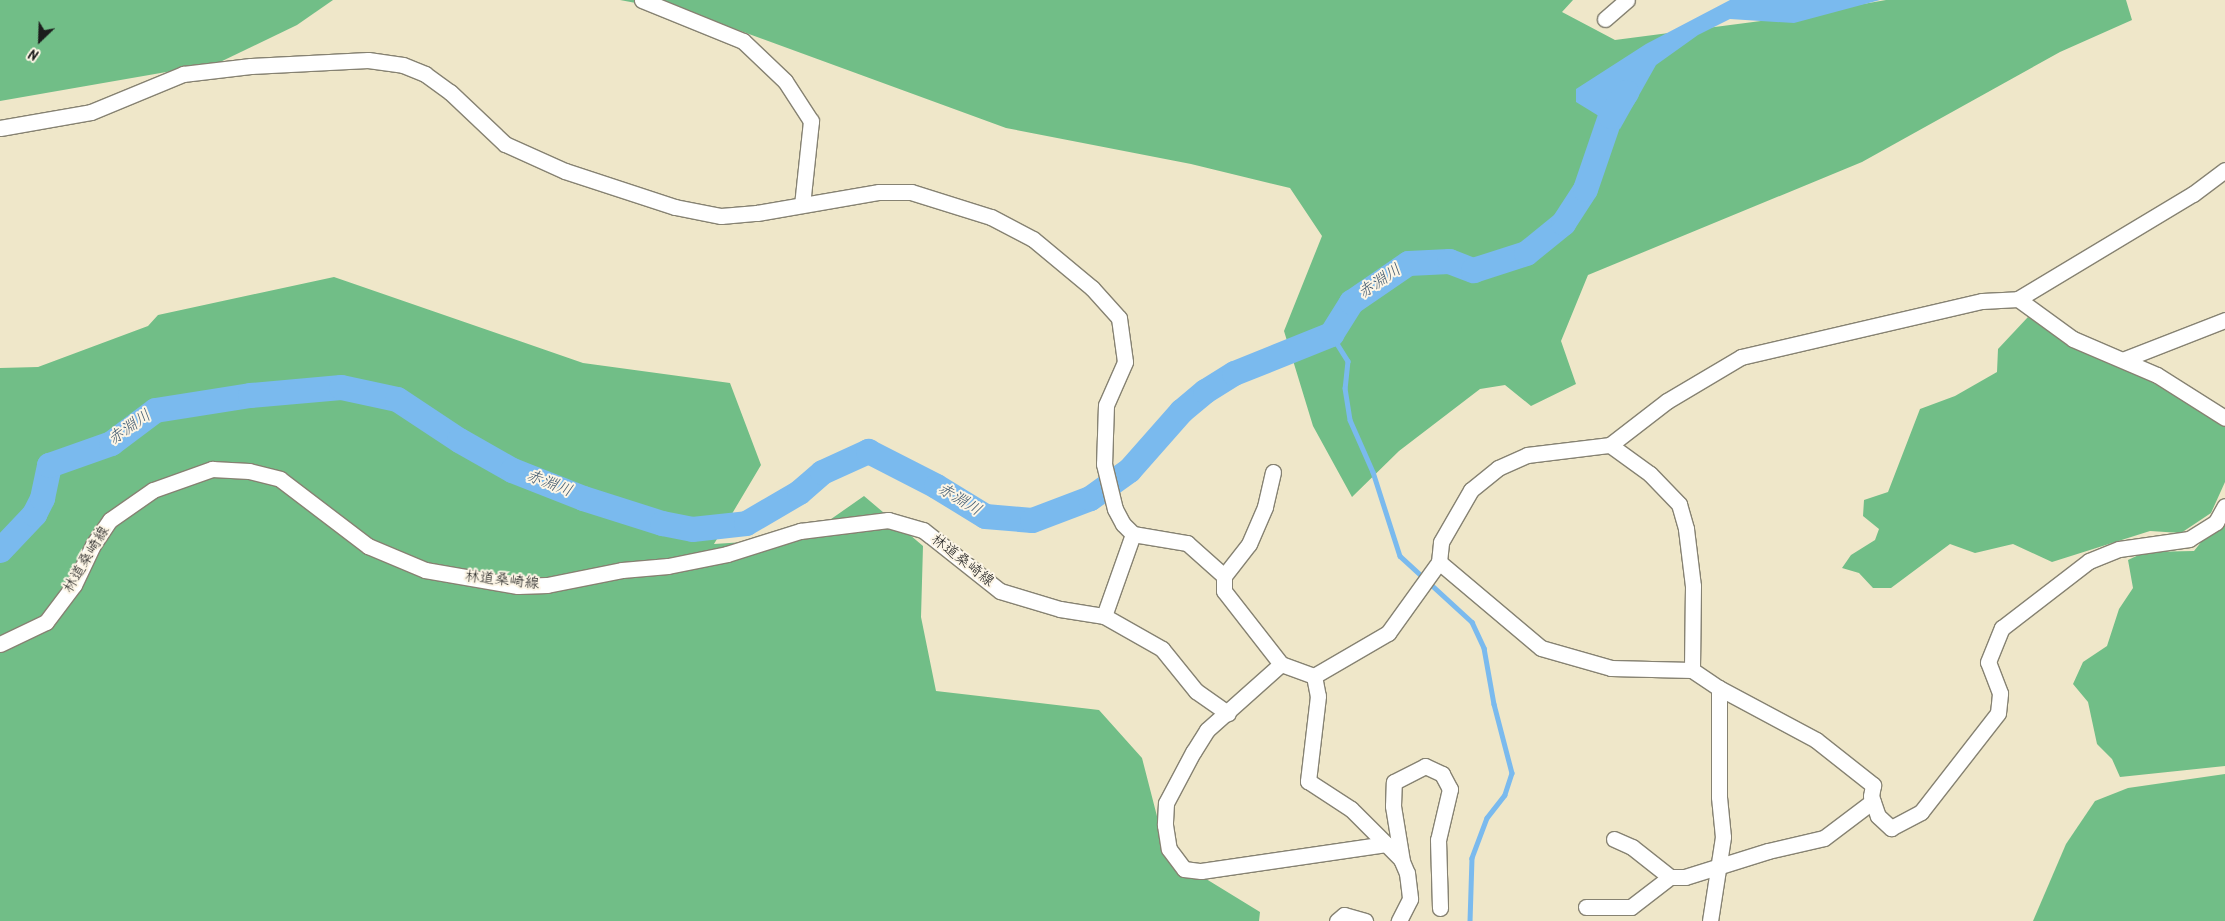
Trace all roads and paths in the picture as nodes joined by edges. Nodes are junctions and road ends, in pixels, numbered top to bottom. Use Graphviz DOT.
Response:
graph roads {
  1 [pos="642,0"];
  2 [pos="1626,0"];
  3 [pos="1605,19"];
  4 [pos="0,128"];
  5 [pos="2225,170"];
  6 [pos="802,205"];
  7 [pos="2018,299"];
  8 [pos="2225,320"];
  9 [pos="2125,359"];
  10 [pos="2225,418"];
  11 [pos="1610,446"];
  12 [pos="1273,472"];
  13 [pos="2225,506"];
  14 [pos="1133,534"];
  15 [pos="1437,565"];
  16 [pos="1224,576"];
  17 [pos="1104,616"];
  18 [pos="0,644"];
  19 [pos="1281,664"];
  20 [pos="1692,670"];
  21 [pos="1314,676"];
  22 [pos="1719,688"];
  23 [pos="1228,713"];
  24 [pos="1873,801"];
  25 [pos="1614,839"];
  26 [pos="1386,844"];
  27 [pos="1402,862"];
  28 [pos="1719,866"];
  29 [pos="1670,877"];
  30 [pos="1586,907"];
  31 [pos="1440,908"];
  32 [pos="1337,921"];
  33 [pos="1365,921"];
  34 [pos="1400,921"];
  35 [pos="1710,921"];
  1 -- 6 [label="street"];
  2 -- 3 [label="street"];
  4 -- 6 [label="street"];
  5 -- 7 [label="street"];
  6 -- 14 [label="street"];
  7 -- 9 [label="street"];
  7 -- 11 [label="street"];
  8 -- 9 [label="street"];
  9 -- 10 [label="street"];
  11 -- 15 [label="street"];
  11 -- 20 [label="street"];
  12 -- 16 [label="street"];
  13 -- 24 [label="street"];
  14 -- 16 [label="street"];
  14 -- 17 [label="street"];
  15 -- 20 [label="street"];
  15 -- 21 [label="street"];
  16 -- 19 [label="street"];
  17 -- 18 [label="street, 林道桑崎線"];
  17 -- 23 [label="street"];
  19 -- 21 [label="street"];
  19 -- 23 [label="street"];
  20 -- 22 [label="street"];
  21 -- 26 [label="street"];
  22 -- 24 [label="street"];
  22 -- 28 [label="street"];
  23 -- 26 [label="street"];
  24 -- 28 [label="street"];
  25 -- 29 [label="street"];
  26 -- 27 [label="street"];
  27 -- 31 [label="street"];
  27 -- 34 [label="street"];
  28 -- 29 [label="street"];
  28 -- 35 [label="street"];
  29 -- 30 [label="street"];
  32 -- 33 [label="street"];
}
